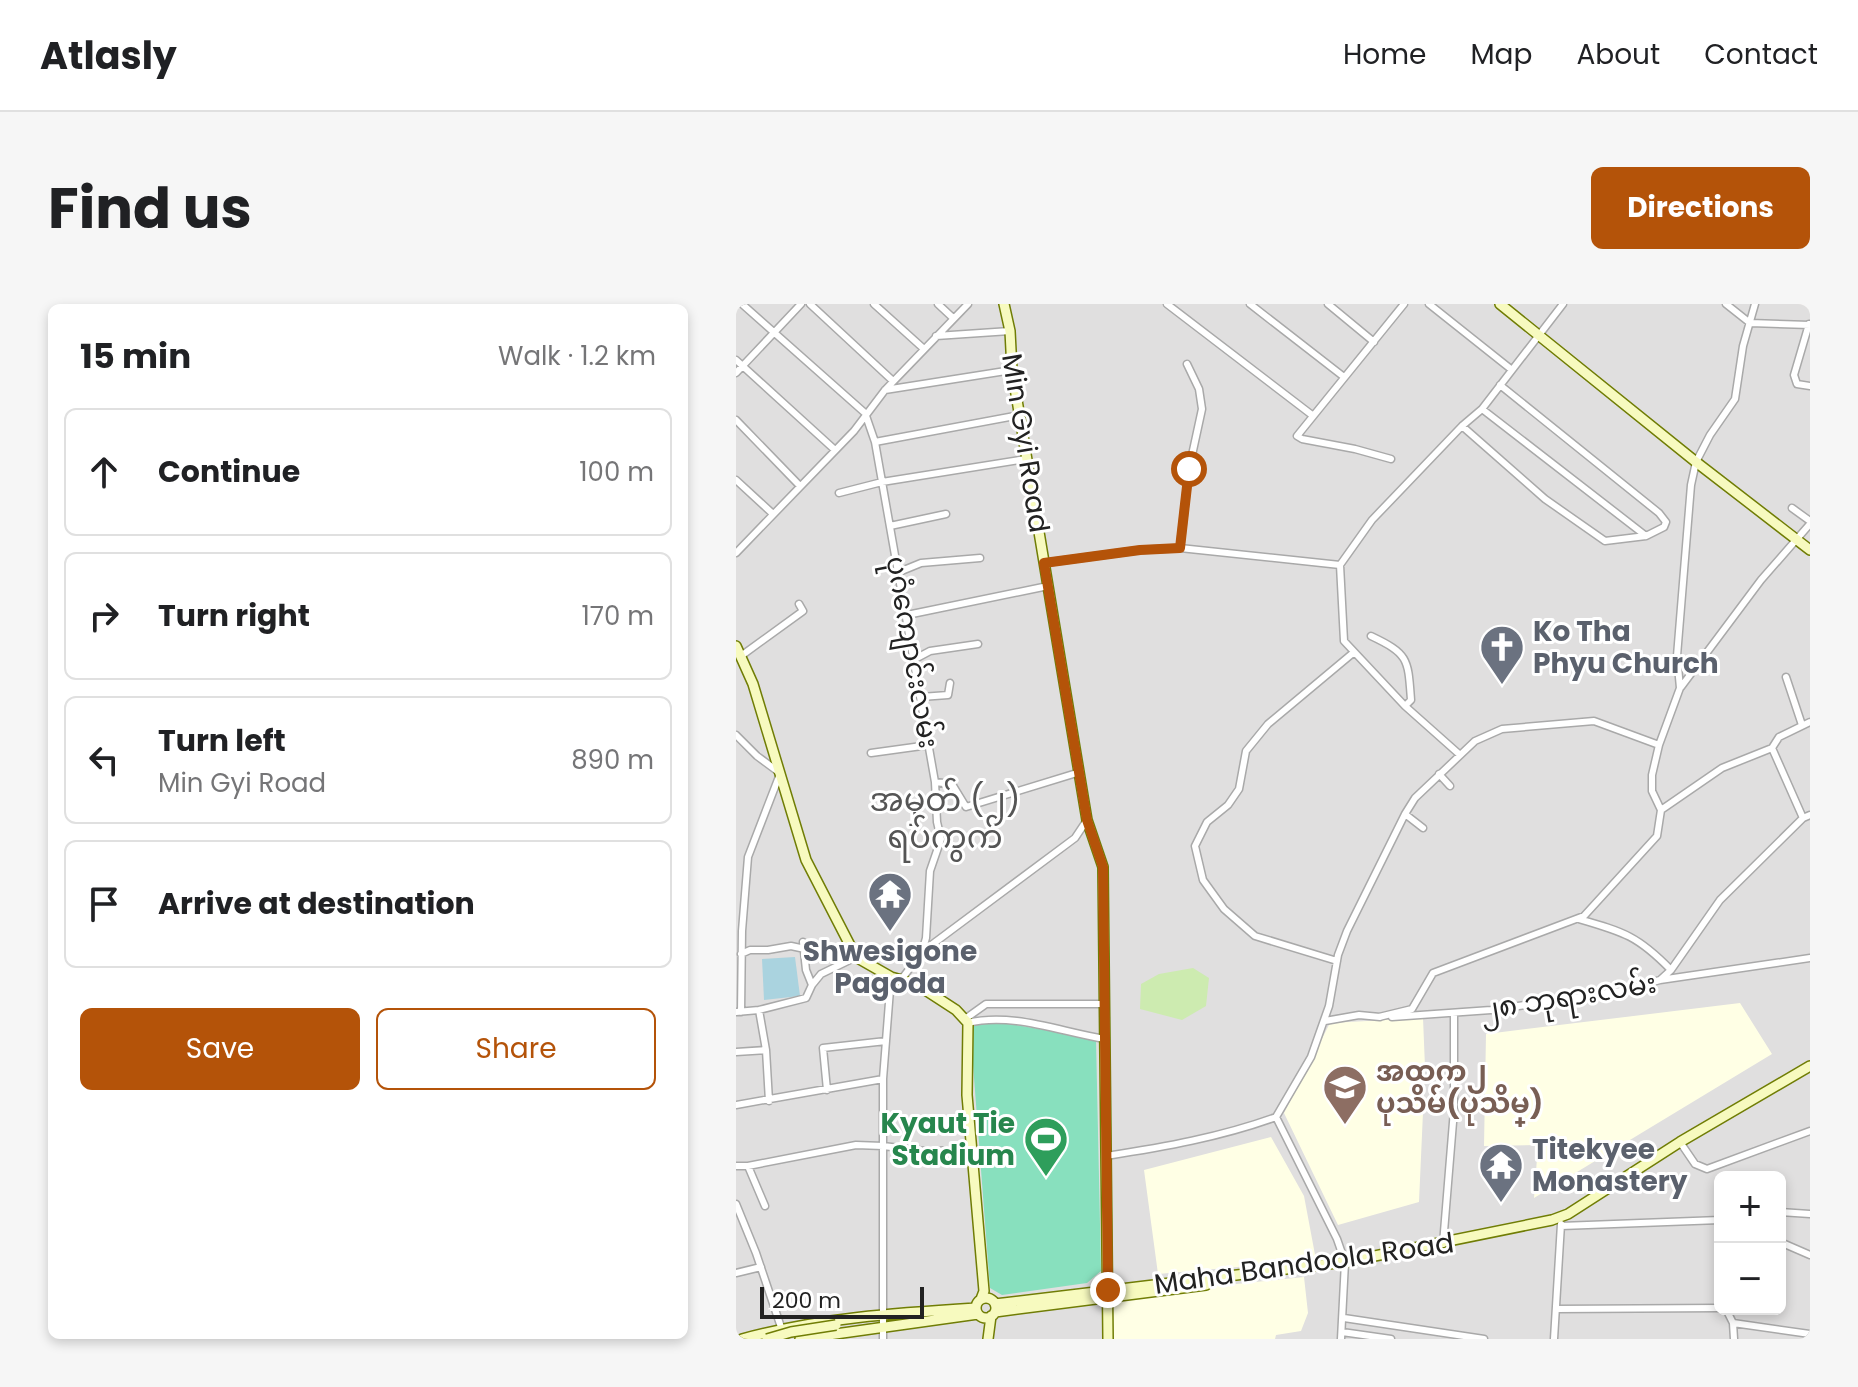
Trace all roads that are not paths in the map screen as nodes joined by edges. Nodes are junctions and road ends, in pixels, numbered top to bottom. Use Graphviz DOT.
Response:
graph roads {
  1 [pos="742,304"];
  2 [pos="801,304"];
  3 [pos="810,304"];
  4 [pos="874,304"];
  5 [pos="938,304"];
  6 [pos="968,304"];
  7 [pos="1004,304"];
  8 [pos="1167,304"];
  9 [pos="1250,304"];
  10 [pos="1328,304"];
  11 [pos="1404,304"];
  12 [pos="1429,304"];
  13 [pos="1500,304"];
  14 [pos="1562,304"];
  15 [pos="1726,304"];
  16 [pos="1755,304"];
  17 [pos="953,318"];
  18 [pos="1750,323"];
  19 [pos="1810,325"];
  20 [pos="1010,331"];
  21 [pos="775,332"];
  22 [pos="936,336"];
  23 [pos="1539,336"];
  24 [pos="1374,342"];
  25 [pos="924,349"];
  26 [pos="736,360"];
  27 [pos="1187,364"];
  28 [pos="743,366"];
  29 [pos="1012,370"];
  30 [pos="1512,370"];
  31 [pos="736,373"];
  32 [pos="1344,377"];
  33 [pos="893,381"];
  34 [pos="1500,385"];
  35 [pos="1810,386"];
  36 [pos="885,390"];
  37 [pos="1482,409"];
  38 [pos="865,413"];
  39 [pos="1020,415"];
  40 [pos="1312,415"];
  41 [pos="736,420"];
  42 [pos="1462,426"];
  43 [pos="875,442"];
  44 [pos="835,450"];
  45 [pos="1026,459"];
  46 [pos="1391,459"];
  47 [pos="1696,462"];
  48 [pos="736,480"];
  49 [pos="882,482"];
  50 [pos="800,486"];
  51 [pos="839,493"];
  52 [pos="1792,508"];
  53 [pos="773,514"];
  54 [pos="946,514"];
  55 [pos="1810,522"];
  56 [pos="890,526"];
  57 [pos="1646,536"];
  58 [pos="1796,539"];
  59 [pos="738,548"];
  60 [pos="1180,548"];
  61 [pos="1810,550"];
  62 [pos="980,558"];
  63 [pos="1044,563"];
  64 [pos="1340,565"];
  65 [pos="899,572"];
  66 [pos="1048,586"];
  67 [pos="799,604"];
  68 [pos="907,615"];
  69 [pos="1371,636"];
  70 [pos="978,644"];
  71 [pos="736,646"];
  72 [pos="1353,653"];
  73 [pos="741,656"];
  74 [pos="915,659"];
  75 [pos="1786,677"];
  76 [pos="950,683"];
  77 [pos="1680,688"];
  78 [pos="921,697"];
  79 [pos="1405,706"];
  80 [pos="1810,722"];
  81 [pos="1802,725"];
  82 [pos="736,735"];
  83 [pos="929,745"];
  84 [pos="1659,745"];
  85 [pos="1772,748"];
  86 [pos="871,753"];
  87 [pos="1459,754"];
  88 [pos="1080,772"];
  89 [pos="780,774"];
  90 [pos="1439,774"];
  91 [pos="935,782"];
  92 [pos="1450,786"];
  93 [pos="1661,810"];
  94 [pos="1405,814"];
  95 [pos="1806,816"];
  96 [pos="1087,820"];
  97 [pos="1423,828"];
  98 [pos="1579,919"];
  99 [pos="922,952"];
  100 [pos="741,954"];
  101 [pos="856,957"];
  102 [pos="1810,958"];
  103 [pos="1337,961"];
  104 [pos="1671,970"];
  105 [pos="896,978"];
  106 [pos="1660,980"];
  107 [pos="812,985"];
  108 [pos="1106,1004"];
  109 [pos="759,1010"];
  110 [pos="738,1012"];
  111 [pos="1454,1014"];
  112 [pos="1379,1017"];
  113 [pos="966,1021"];
  114 [pos="1325,1021"];
  115 [pos="1105,1039"];
  116 [pos="886,1041"];
  117 [pos="766,1050"];
  118 [pos="736,1052"];
  119 [pos="1810,1069"];
  120 [pos="883,1079"];
  121 [pos="827,1090"];
  122 [pos="769,1101"];
  123 [pos="736,1105"];
  124 [pos="1276,1117"];
  125 [pos="1810,1131"];
  126 [pos="1682,1144"];
  127 [pos="883,1146"];
  128 [pos="971,1150"];
  129 [pos="1106,1156"];
  130 [pos="736,1166"];
  131 [pos="748,1166"];
  132 [pos="736,1204"];
  133 [pos="765,1206"];
  134 [pos="1786,1212"];
  135 [pos="1810,1214"];
  136 [pos="1714,1220"];
  137 [pos="1561,1222"];
  138 [pos="1782,1243"];
  139 [pos="1443,1244"];
  140 [pos="1810,1255"];
  141 [pos="1346,1265"];
  142 [pos="761,1267"];
  143 [pos="736,1273"];
  144 [pos="1108,1294"];
  145 [pos="1714,1308"];
  146 [pos="986,1309"];
  147 [pos="1556,1309"];
  148 [pos="881,1313"];
  149 [pos="1729,1315"];
  150 [pos="850,1317"];
  151 [pos="1344,1318"];
  152 [pos="1733,1323"];
  153 [pos="836,1325"];
  154 [pos="883,1326"];
  155 [pos="782,1328"];
  156 [pos="850,1330"];
  157 [pos="1810,1334"];
  158 [pos="1342,1336"];
  159 [pos="742,1339"];
  160 [pos="767,1339"];
  161 [pos="785,1339"];
  162 [pos="800,1339"];
  163 [pos="883,1339"];
  164 [pos="988,1339"];
  165 [pos="1108,1339"];
  166 [pos="1391,1339"];
  167 [pos="1484,1339"];
  168 [pos="1554,1339"];
  169 [pos="1734,1339"];
  1 -- 21 [label="street"];
  2 -- 21 [label="street"];
  3 -- 33 [label="street"];
  4 -- 25 [label="street"];
  5 -- 17 [label="street"];
  6 -- 17 [label="street"];
  7 -- 20 [label="main road, Min Gyi Road"];
  8 -- 40 [label="street"];
  9 -- 32 [label="street"];
  10 -- 24 [label="street"];
  11 -- 24 [label="street"];
  12 -- 30 [label="street"];
  13 -- 23 [label="main road"];
  14 -- 23 [label="street"];
  15 -- 18 [label="street"];
  16 -- 18 [label="street"];
  17 -- 22 [label="street"];
  18 -- 19 [label="street"];
  18 -- 47 [label="street"];
  19 -- 35 [label="street"];
  20 -- 22 [label="street"];
  20 -- 29 [label="main road, Min Gyi Road"];
  21 -- 28 [label="street"];
  21 -- 38 [label="street"];
  22 -- 25 [label="street"];
  23 -- 30 [label="street"];
  23 -- 47 [label="main road"];
  24 -- 32 [label="street"];
  25 -- 33 [label="street"];
  26 -- 28 [label="street"];
  27 -- 60 [label="street"];
  28 -- 31 [label="street"];
  28 -- 44 [label="street"];
  29 -- 36 [label="street"];
  29 -- 39 [label="main road, Min Gyi Road"];
  30 -- 34 [label="street"];
  32 -- 40 [label="street"];
  33 -- 36 [label="street"];
  34 -- 37 [label="street"];
  34 -- 57 [label="street"];
  36 -- 38 [label="street"];
  37 -- 42 [label="street"];
  37 -- 57 [label="street"];
  38 -- 43 [label="street, ပုဂံကျောင်းလမ်း"];
  38 -- 44 [label="street"];
  39 -- 43 [label="street"];
  39 -- 45 [label="main road, Min Gyi Road"];
  40 -- 46 [label="street"];
  41 -- 50 [label="street"];
  42 -- 57 [label="street"];
  42 -- 64 [label="street"];
  43 -- 49 [label="street, ပုဂံကျောင်းလမ်း"];
  44 -- 50 [label="street"];
  45 -- 49 [label="street"];
  45 -- 63 [label="main road, Min Gyi Road"];
  47 -- 58 [label="main road"];
  47 -- 77 [label="street"];
  48 -- 53 [label="street"];
  49 -- 51 [label="street"];
  49 -- 56 [label="street, ပုဂံကျောင်းလမ်း"];
  50 -- 53 [label="street"];
  52 -- 55 [label="street"];
  53 -- 59 [label="street"];
  54 -- 56 [label="street"];
  55 -- 58 [label="street"];
  56 -- 65 [label="street, ပုဂံကျောင်းလမ်း"];
  58 -- 61 [label="main road"];
  58 -- 77 [label="street"];
  60 -- 63 [label="street"];
  60 -- 64 [label="street"];
  62 -- 65 [label="street"];
  63 -- 66 [label="main road, Min Gyi Road"];
  64 -- 72 [label="street"];
  65 -- 68 [label="street, ပုဂံကျောင်းလမ်း"];
  66 -- 68 [label="street"];
  66 -- 88 [label="main road, Min Gyi Road"];
  67 -- 73 [label="street"];
  68 -- 74 [label="street, ပုဂံကျောင်းလမ်း"];
  69 -- 79 [label="street"];
  70 -- 74 [label="street"];
  71 -- 73 [label="main road"];
  72 -- 79 [label="street"];
  72 -- 103 [label="street"];
  73 -- 89 [label="main road"];
  74 -- 78 [label="street, ပုဂံကျောင်းလမ်း"];
  75 -- 81 [label="street"];
  76 -- 78 [label="street"];
  77 -- 84 [label="street"];
  78 -- 83 [label="street, ပုဂံကျောင်းလမ်း"];
  79 -- 87 [label="street"];
  80 -- 81 [label="street"];
  81 -- 85 [label="street"];
  82 -- 89 [label="street"];
  83 -- 86 [label="street"];
  83 -- 91 [label="street, ပုဂံကျောင်းလမ်း"];
  84 -- 87 [label="street"];
  84 -- 93 [label="street"];
  85 -- 93 [label="street"];
  85 -- 95 [label="street"];
  87 -- 90 [label="street"];
  88 -- 91 [label="street"];
  88 -- 96 [label="main road, Min Gyi Road"];
  89 -- 100 [label="street"];
  89 -- 101 [label="main road"];
  90 -- 92 [label="street"];
  90 -- 94 [label="street"];
  91 -- 99 [label="street, ပုဂံကျောင်းလမ်း"];
  93 -- 98 [label="street"];
  94 -- 97 [label="street"];
  94 -- 103 [label="street"];
  95 -- 104 [label="street"];
  96 -- 99 [label="street"];
  96 -- 108 [label="main road, Min Gyi Road"];
  98 -- 104 [label="street"];
  98 -- 112 [label="street"];
  99 -- 105 [label="street, ပုဂံကျောင်းလမ်း"];
  100 -- 107 [label="street"];
  100 -- 110 [label="street"];
  101 -- 105 [label="main road"];
  101 -- 107 [label="street"];
  102 -- 106 [label="street, ၂၈ ဘုရားလမ်း"];
  103 -- 114 [label="street"];
  104 -- 106 [label="street"];
  105 -- 113 [label="main road"];
  105 -- 116 [label="street"];
  106 -- 111 [label="street, ၂၈ ဘုရားလမ်း"];
  107 -- 109 [label="street"];
  108 -- 113 [label="street"];
  108 -- 115 [label="main road, Min Gyi Road"];
  109 -- 110 [label="street"];
  109 -- 117 [label="street"];
  111 -- 112 [label="street, ၂၈ ဘုရားလမ်း"];
  111 -- 139 [label="street"];
  112 -- 114 [label="street, ၂၈ ဘုရားလမ်း"];
  113 -- 115 [label="street"];
  113 -- 128 [label="main road"];
  114 -- 124 [label="street"];
  115 -- 129 [label="main road, Min Gyi Road"];
  116 -- 120 [label="street"];
  116 -- 121 [label="street"];
  117 -- 118 [label="street"];
  117 -- 122 [label="street"];
  119 -- 126 [label="main road, Maha Bandoola Road"];
  120 -- 121 [label="street"];
  120 -- 127 [label="street"];
  121 -- 122 [label="street"];
  122 -- 123 [label="street"];
  124 -- 129 [label="street"];
  124 -- 141 [label="street"];
  125 -- 126 [label="street"];
  126 -- 137 [label="main road, Maha Bandoola Road"];
  127 -- 128 [label="street"];
  127 -- 131 [label="street"];
  127 -- 148 [label="street"];
  128 -- 146 [label="main road"];
  129 -- 144 [label="main road, Min Gyi Road"];
  130 -- 131 [label="street"];
  131 -- 133 [label="street"];
  132 -- 142 [label="street"];
  134 -- 135 [label="street"];
  136 -- 137 [label="street"];
  137 -- 139 [label="main road, Maha Bandoola Road"];
  137 -- 141 [label="main road, Maha Bandoola Road"];
  137 -- 147 [label="street"];
  138 -- 140 [label="street"];
  139 -- 141 [label="main road, Maha Bandoola Road"];
  141 -- 144 [label="main road, Maha Bandoola Road"];
  141 -- 151 [label="street"];
  142 -- 143 [label="street"];
  142 -- 155 [label="street"];
  144 -- 146 [label="main road, Maha Bandoola Road"];
  144 -- 165 [label="main road, Min Gyi Road"];
  145 -- 147 [label="street"];
  146 -- 148 [label="main road"];
  146 -- 154 [label="main road"];
  146 -- 164 [label="main road"];
  147 -- 168 [label="street"];
  148 -- 150 [label="main road"];
  148 -- 154 [label="street"];
  149 -- 152 [label="street"];
  150 -- 153 [label="main road"];
  150 -- 155 [label="main road"];
  151 -- 158 [label="street"];
  151 -- 167 [label="street"];
  152 -- 157 [label="street"];
  152 -- 169 [label="street"];
  153 -- 156 [label="main road"];
  153 -- 160 [label="main road, bridge"];
  154 -- 156 [label="main road"];
  154 -- 163 [label="street"];
  155 -- 159 [label="main road"];
  155 -- 161 [label="street"];
  156 -- 162 [label="main road"];
  158 -- 166 [label="street"];
}
